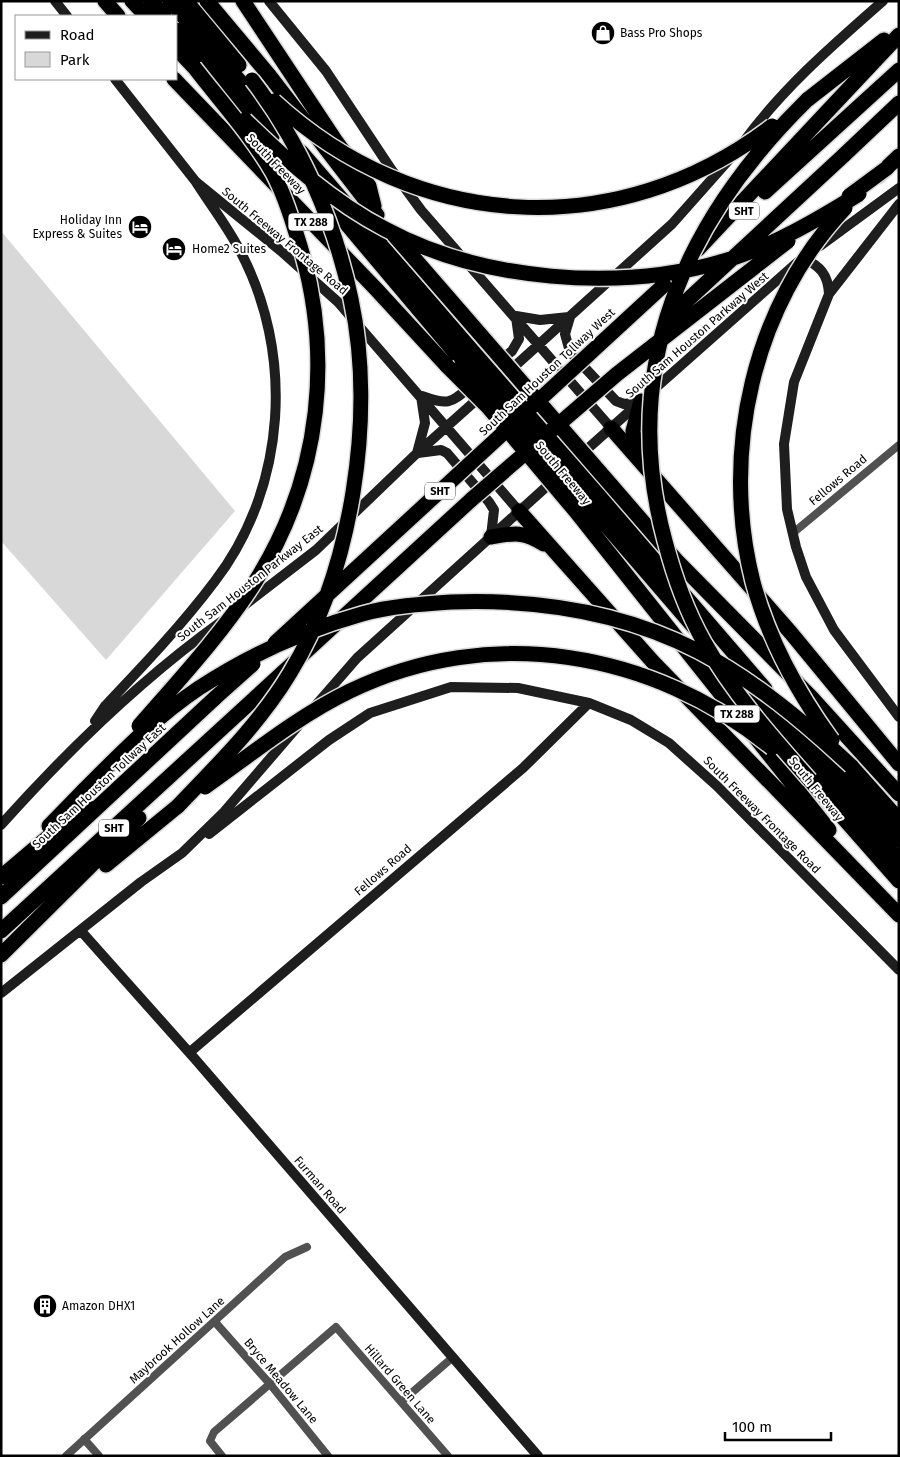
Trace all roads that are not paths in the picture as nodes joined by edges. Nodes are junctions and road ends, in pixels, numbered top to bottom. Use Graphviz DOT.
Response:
graph roads {
  1 [pos="55,1"];
  2 [pos="170,1"];
  3 [pos="207,1"];
  4 [pos="242,1"];
  5 [pos="269,1"];
  6 [pos="883,1"];
  7 [pos="105,2"];
  8 [pos="190,6"];
  9 [pos="142,7"];
  10 [pos="66,15"];
  11 [pos="117,15"];
  12 [pos="162,15"];
  13 [pos="899,28"];
  14 [pos="178,32"];
  15 [pos="899,35"];
  16 [pos="178,50"];
  17 [pos="194,67"];
  18 [pos="899,70"];
  19 [pos="116,80"];
  20 [pos="175,80"];
  21 [pos="252,80"];
  22 [pos="807,100"];
  23 [pos="899,103"];
  24 [pos="820,132"];
  25 [pos="895,161"];
  26 [pos="196,182"];
  27 [pos="899,188"];
  28 [pos="859,194"];
  29 [pos="899,204"];
  30 [pos="377,215"];
  31 [pos="803,258"];
  32 [pos="829,294"];
  33 [pos="516,316"];
  34 [pos="570,316"];
  35 [pos="539,345"];
  36 [pos="468,357"];
  37 [pos="421,396"];
  38 [pos="641,401"];
  39 [pos="447,427"];
  40 [pos="611,428"];
  41 [pos="899,445"];
  42 [pos="416,454"];
  43 [pos="638,458"];
  44 [pos="472,499"];
  45 [pos="587,504"];
  46 [pos="519,511"];
  47 [pos="793,533"];
  48 [pos="491,537"];
  49 [pos="554,550"];
  50 [pos="216,697"];
  51 [pos="589,703"];
  52 [pos="899,716"];
  53 [pos="226,726"];
  54 [pos="92,728"];
  55 [pos="899,764"];
  56 [pos="851,766"];
  57 [pos="810,780"];
  58 [pos="84,789"];
  59 [pos="899,794"];
  60 [pos="178,806"];
  61 [pos="899,820"];
  62 [pos="1,825"];
  63 [pos="899,840"];
  64 [pos="182,853"];
  65 [pos="899,861"];
  66 [pos="1,875"];
  67 [pos="899,881"];
  68 [pos="1,897"];
  69 [pos="899,914"];
  70 [pos="1,931"];
  71 [pos="81,931"];
  72 [pos="1,955"];
  73 [pos="899,970"];
  74 [pos="1,993"];
  75 [pos="190,1052"];
  76 [pos="307,1247"];
  77 [pos="215,1322"];
  78 [pos="452,1358"];
  79 [pos="270,1384"];
  80 [pos="401,1402"];
  81 [pos="84,1440"];
  82 [pos="66,1456"];
  83 [pos="99,1456"];
  84 [pos="222,1456"];
  85 [pos="328,1456"];
  86 [pos="448,1456"];
  87 [pos="538,1456"];
  1 -- 10 [label="main road"];
  2 -- 36 [label="highway"];
  3 -- 30 [label="highway"];
  4 -- 30 [label="highway"];
  5 -- 33 [label="main road"];
  6 -- 34 [label="main road"];
  7 -- 11 [label="highway"];
  8 -- 21 [label="highway"];
  9 -- 12 [label="highway"];
  13 -- 22 [label="highway"];
  14 -- 36 [label="highway"];
  15 -- 24 [label="highway"];
  16 -- 17 [label="highway"];
  17 -- 28 [label="highway, bridge"];
  17 -- 58 [label="highway, bridge"];
  18 -- 24 [label="highway"];
  19 -- 26 [label="main road, South Freeway Frontage Road"];
  20 -- 45 [label="highway, South Freeway / TX 288, bridge"];
  21 -- 22 [label="highway, bridge"];
  21 -- 60 [label="highway, bridge"];
  22 -- 57 [label="highway, bridge"];
  23 -- 44 [label="highway, SHT, bridge"];
  24 -- 50 [label="highway, South Sam Houston Tollway West / SHT, bridge"];
  25 -- 28 [label="highway, bridge"];
  25 -- 44 [label="highway, bridge"];
  26 -- 37 [label="main road, South Freeway Frontage Road"];
  26 -- 54 [label="main road"];
  27 -- 31 [label="main road, South Sam Houston Parkway West"];
  28 -- 56 [label="highway, bridge"];
  29 -- 32 [label="main road"];
  30 -- 59 [label="highway, bridge"];
  31 -- 32 [label="main road"];
  31 -- 38 [label="main road, South Sam Houston Parkway West"];
  32 -- 47 [label="main road"];
  33 -- 34 [label="main road"];
  33 -- 35 [label="main road"];
  33 -- 37 [label="main road"];
  34 -- 35 [label="main road"];
  34 -- 38 [label="main road"];
  35 -- 39 [label="main road, South Sam Houston Parkway East"];
  35 -- 40 [label="main road"];
  36 -- 45 [label="highway, bridge"];
  37 -- 39 [label="main road, South Freeway Frontage Road"];
  37 -- 42 [label="main road"];
  38 -- 40 [label="main road, South Sam Houston Parkway West"];
  38 -- 43 [label="highway"];
  39 -- 42 [label="main road, South Sam Houston Parkway East"];
  39 -- 46 [label="main road, South Freeway Frontage Road"];
  40 -- 43 [label="highway"];
  40 -- 46 [label="main road, South Sam Houston Parkway West"];
  41 -- 47 [label="street, Fellows Road"];
  42 -- 48 [label="main road"];
  42 -- 54 [label="main road, South Sam Houston Parkway East"];
  43 -- 55 [label="highway"];
  44 -- 53 [label="highway, SHT, bridge"];
  45 -- 63 [label="highway"];
  45 -- 65 [label="highway"];
  45 -- 69 [label="highway, South Freeway / TX 288"];
  46 -- 48 [label="main road"];
  46 -- 49 [label="highway"];
  47 -- 52 [label="main road"];
  48 -- 49 [label="highway"];
  48 -- 64 [label="main road"];
  49 -- 69 [label="highway"];
  50 -- 66 [label="highway"];
  50 -- 68 [label="highway, South Sam Houston Tollway East / SHT"];
  51 -- 64 [label="main road, South Freeway Frontage Road"];
  51 -- 73 [label="main road, South Freeway Frontage Road"];
  51 -- 75 [label="main road, Fellows Road"];
  53 -- 70 [label="highway, SHT"];
  53 -- 72 [label="highway"];
  54 -- 62 [label="main road, South Sam Houston Parkway East"];
  56 -- 58 [label="highway, bridge"];
  56 -- 61 [label="highway"];
  57 -- 60 [label="highway, bridge"];
  57 -- 67 [label="highway"];
  58 -- 66 [label="highway"];
  60 -- 72 [label="highway"];
  64 -- 71 [label="main road"];
  71 -- 74 [label="main road"];
  71 -- 75 [label="main road, Furman Road"];
  75 -- 78 [label="main road, Furman Road"];
  76 -- 77 [label="street, Maybrook Hollow Lane"];
  77 -- 79 [label="street, Bryce Meadow Lane"];
  77 -- 81 [label="street, Maybrook Hollow Lane"];
  78 -- 80 [label="street"];
  78 -- 87 [label="main road, Furman Road"];
  79 -- 80 [label="street, Hillard Green Lane"];
  79 -- 84 [label="street"];
  79 -- 85 [label="street, Bryce Meadow Lane"];
  80 -- 86 [label="street, Hillard Green Lane"];
  81 -- 82 [label="street, Maybrook Hollow Lane"];
  81 -- 83 [label="street"];
}
